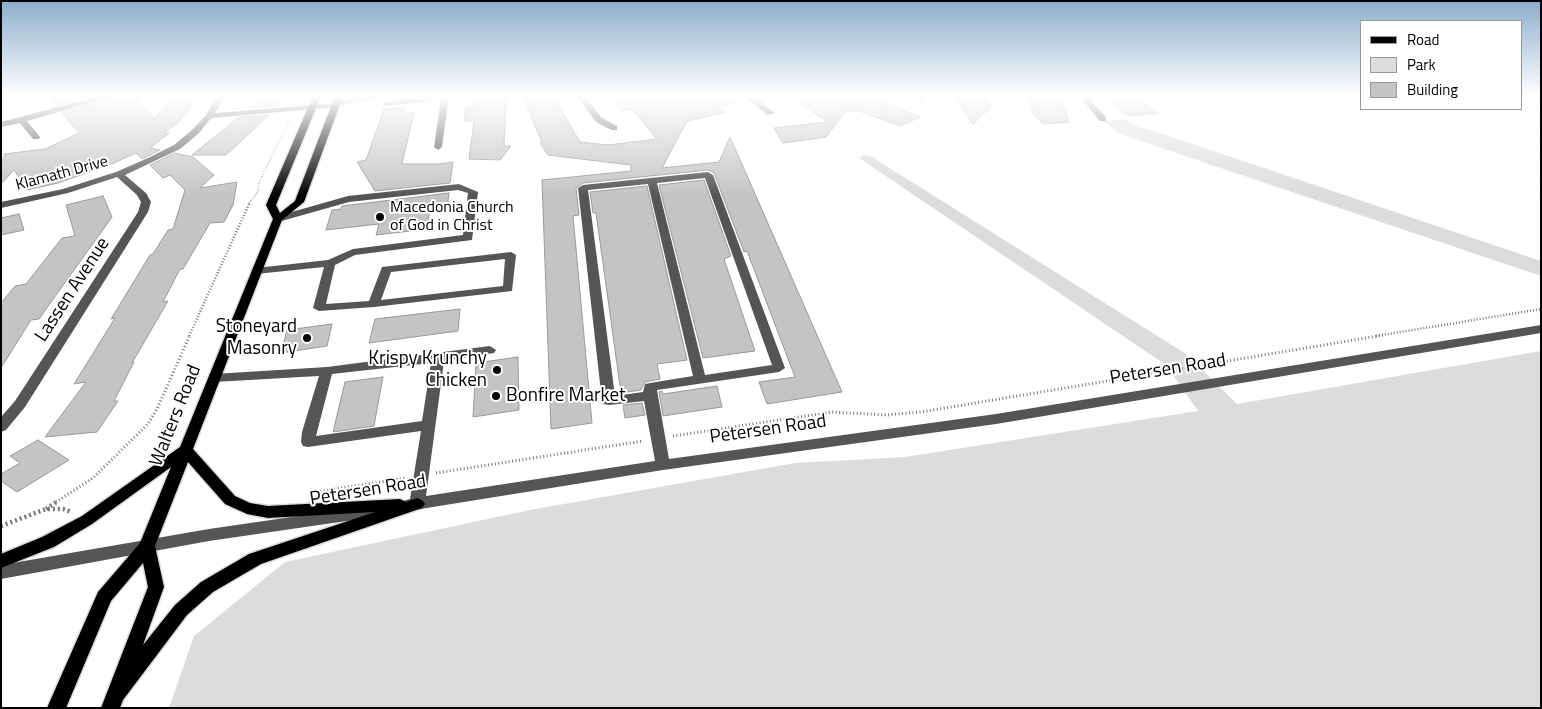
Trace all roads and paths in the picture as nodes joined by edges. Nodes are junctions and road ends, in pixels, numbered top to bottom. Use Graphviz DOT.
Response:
graph roads {
  1 [pos="29,129"];
  2 [pos="198,129"];
  3 [pos="285,129"];
  4 [pos="304,129"];
  5 [pos="326,129"];
  6 [pos="440,129"];
  7 [pos="36,137"];
  8 [pos="438,147"];
  9 [pos="119,174"];
  10 [pos="652,181"];
  11 [pos="1,205"];
  12 [pos="278,219"];
  13 [pos="330,263"];
  14 [pos="256,271"];
  15 [pos="374,304"];
  16 [pos="1541,309"];
  17 [pos="1541,328"];
  18 [pos="490,350"];
  19 [pos="438,358"];
  20 [pos="327,371"];
  21 [pos="214,378"];
  22 [pos="700,380"];
  23 [pos="650,396"];
  24 [pos="429,425"];
  25 [pos="2,427"];
  26 [pos="658,438"];
  27 [pos="185,450"];
  28 [pos="663,464"];
  29 [pos="421,476"];
  30 [pos="309,493"];
  31 [pos="417,504"];
  32 [pos="46,509"];
  33 [pos="80,516"];
  34 [pos="1,526"];
  35 [pos="148,546"];
  36 [pos="1,562"];
  37 [pos="1,572"];
  38 [pos="112,702"];
  39 [pos="56,708"];
  1 -- 7 [label="street"];
  2 -- 9 [label="street, Klamath Drive"];
  3 -- 32 [label="path"];
  4 -- 12 [label="main road"];
  5 -- 12 [label="main road, Walters Road"];
  6 -- 8 [label="street"];
  9 -- 11 [label="street, Klamath Drive"];
  9 -- 25 [label="street, Lassen Avenue"];
  10 -- 22 [label="street"];
  10 -- 22 [label="street"];
  10 -- 23 [label="street"];
  12 -- 13 [label="street"];
  12 -- 14 [label="main road, Walters Road"];
  13 -- 14 [label="street"];
  13 -- 15 [label="street"];
  14 -- 21 [label="main road, Walters Road"];
  15 -- 15 [label="street"];
  16 -- 26 [label="path"];
  17 -- 28 [label="street, Petersen Road"];
  18 -- 19 [label="street"];
  19 -- 20 [label="street"];
  19 -- 24 [label="street"];
  20 -- 21 [label="street"];
  20 -- 24 [label="street"];
  21 -- 27 [label="main road, Walters Road"];
  22 -- 23 [label="street"];
  23 -- 26 [label="street"];
  24 -- 29 [label="street"];
  26 -- 28 [label="street"];
  26 -- 29 [label="path"];
  27 -- 31 [label="main road"];
  27 -- 35 [label="main road, Walters Road"];
  27 -- 36 [label="main road"];
  28 -- 31 [label="street, Petersen Road"];
  29 -- 30 [label="path"];
  29 -- 31 [label="street"];
  31 -- 35 [label="street, Petersen Road"];
  31 -- 38 [label="main road"];
  32 -- 33 [label="path"];
  32 -- 34 [label="path"];
  35 -- 37 [label="street, Petersen Road"];
  35 -- 38 [label="main road"];
  35 -- 39 [label="main road, Walters Road"];
}
